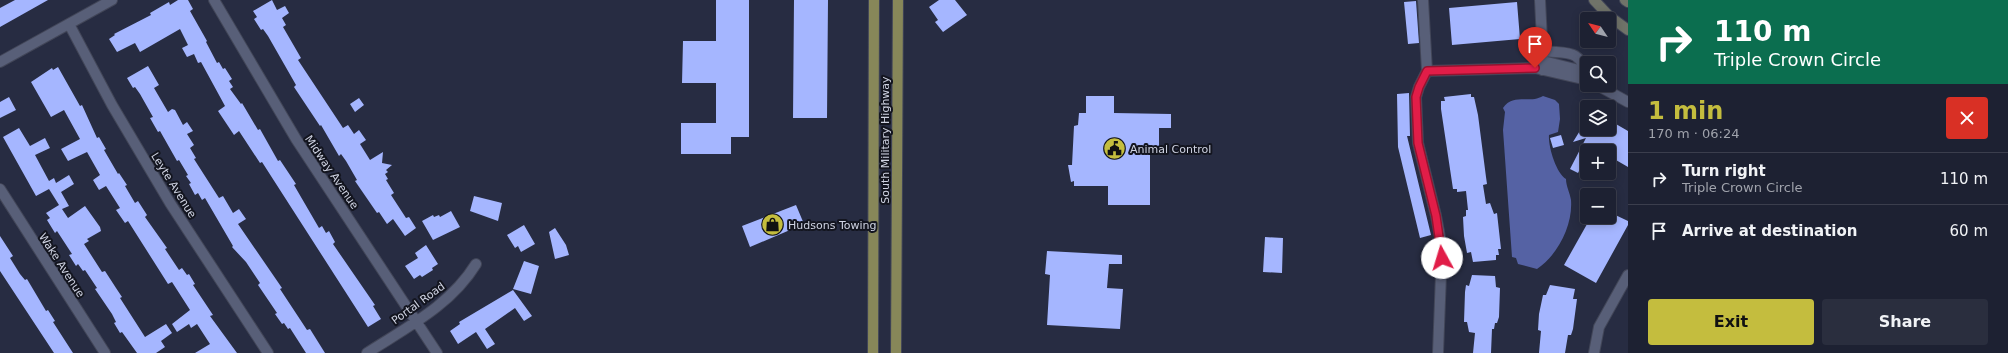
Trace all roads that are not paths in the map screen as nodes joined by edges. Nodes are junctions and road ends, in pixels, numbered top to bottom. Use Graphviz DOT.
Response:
graph roads {
  1 [pos="112,0"];
  2 [pos="214,0"];
  3 [pos="874,0"];
  4 [pos="898,0"];
  5 [pos="1423,0"];
  6 [pos="1540,0"];
  7 [pos="1594,0"];
  8 [pos="1625,0"];
  9 [pos="1628,2"];
  10 [pos="69,24"];
  11 [pos="1628,30"];
  12 [pos="1580,58"];
  13 [pos="1543,61"];
  14 [pos="0,62"];
  15 [pos="1427,71"];
  16 [pos="1580,74"];
  17 [pos="1610,92"];
  18 [pos="1628,102"];
  19 [pos="0,189"];
  20 [pos="476,264"];
  21 [pos="1628,275"];
  22 [pos="417,321"];
  23 [pos="105,353"];
  24 [pos="268,353"];
  25 [pos="367,353"];
  26 [pos="437,353"];
  27 [pos="873,353"];
  28 [pos="896,353"];
  29 [pos="1438,353"];
  30 [pos="1594,353"];
  1 -- 10 [label="street"];
  2 -- 22 [label="street, Midway Avenue"];
  3 -- 27 [label="main road, South Military Highway"];
  4 -- 28 [label="main road, South Military Highway"];
  5 -- 15 [label="street"];
  6 -- 13 [label="street"];
  7 -- 11 [label="street"];
  8 -- 9 [label="street"];
  10 -- 14 [label="street"];
  10 -- 24 [label="street, Leyte Avenue"];
  12 -- 13 [label="street"];
  13 -- 15 [label="street"];
  13 -- 16 [label="street"];
  15 -- 29 [label="street"];
  17 -- 18 [label="street"];
  19 -- 23 [label="street, Wake Avenue"];
  20 -- 22 [label="street, Portal Road"];
  21 -- 30 [label="street"];
  22 -- 25 [label="street, Portal Road"];
  22 -- 26 [label="street, Midway Avenue"];
}
